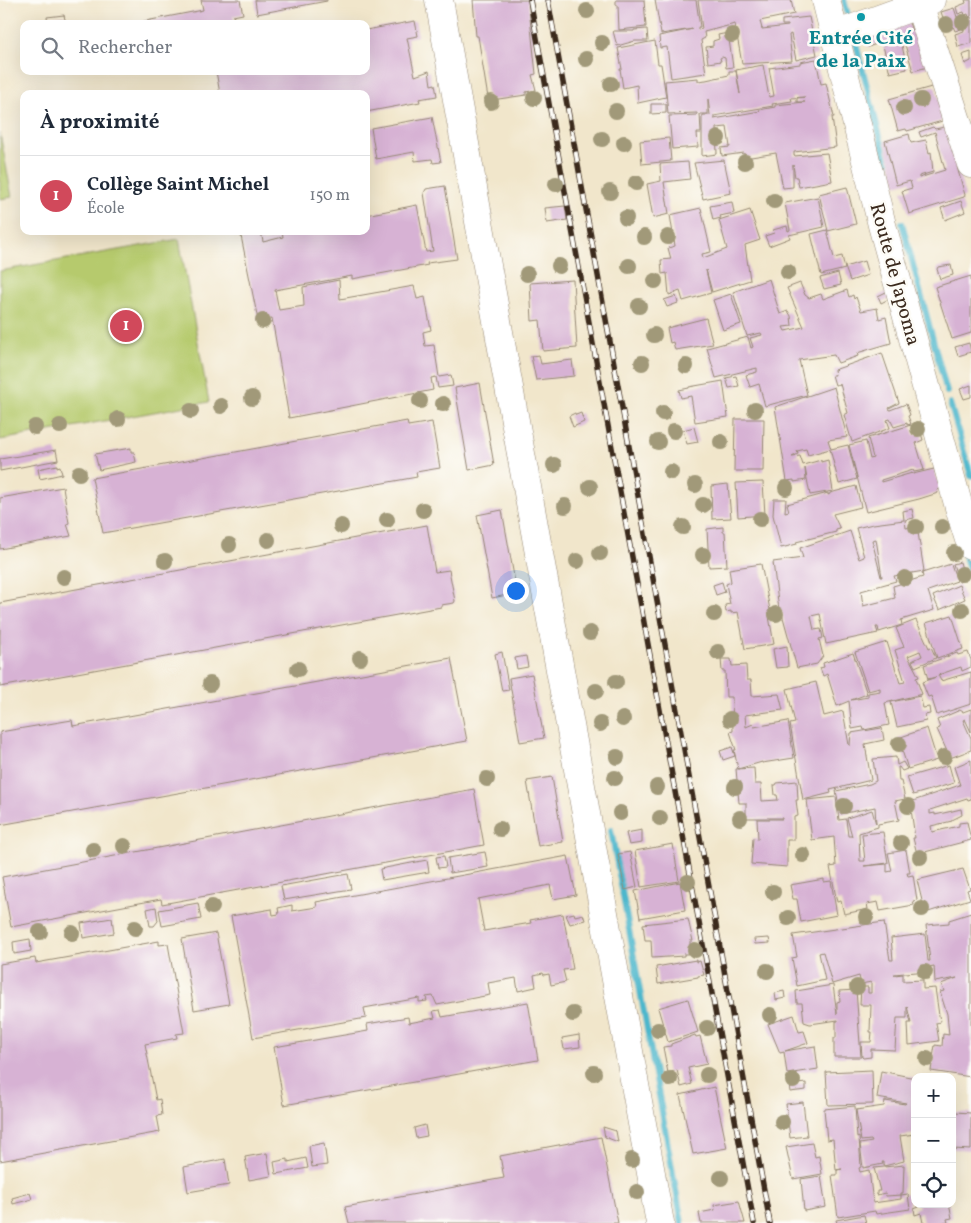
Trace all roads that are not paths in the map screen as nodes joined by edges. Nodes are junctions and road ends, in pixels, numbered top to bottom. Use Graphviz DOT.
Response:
graph roads {
  1 [pos="439,0"];
  2 [pos="826,0"];
  3 [pos="925,2"];
  4 [pos="835,35"];
  5 [pos="971,164"];
  6 [pos="971,546"];
  7 [pos="660,1223"];
  1 -- 7 [label="street"];
  2 -- 4 [label="street, Route de Japoma"];
  3 -- 4 [label="street"];
  3 -- 5 [label="street"];
  4 -- 6 [label="street, Route de Japoma"];
}
